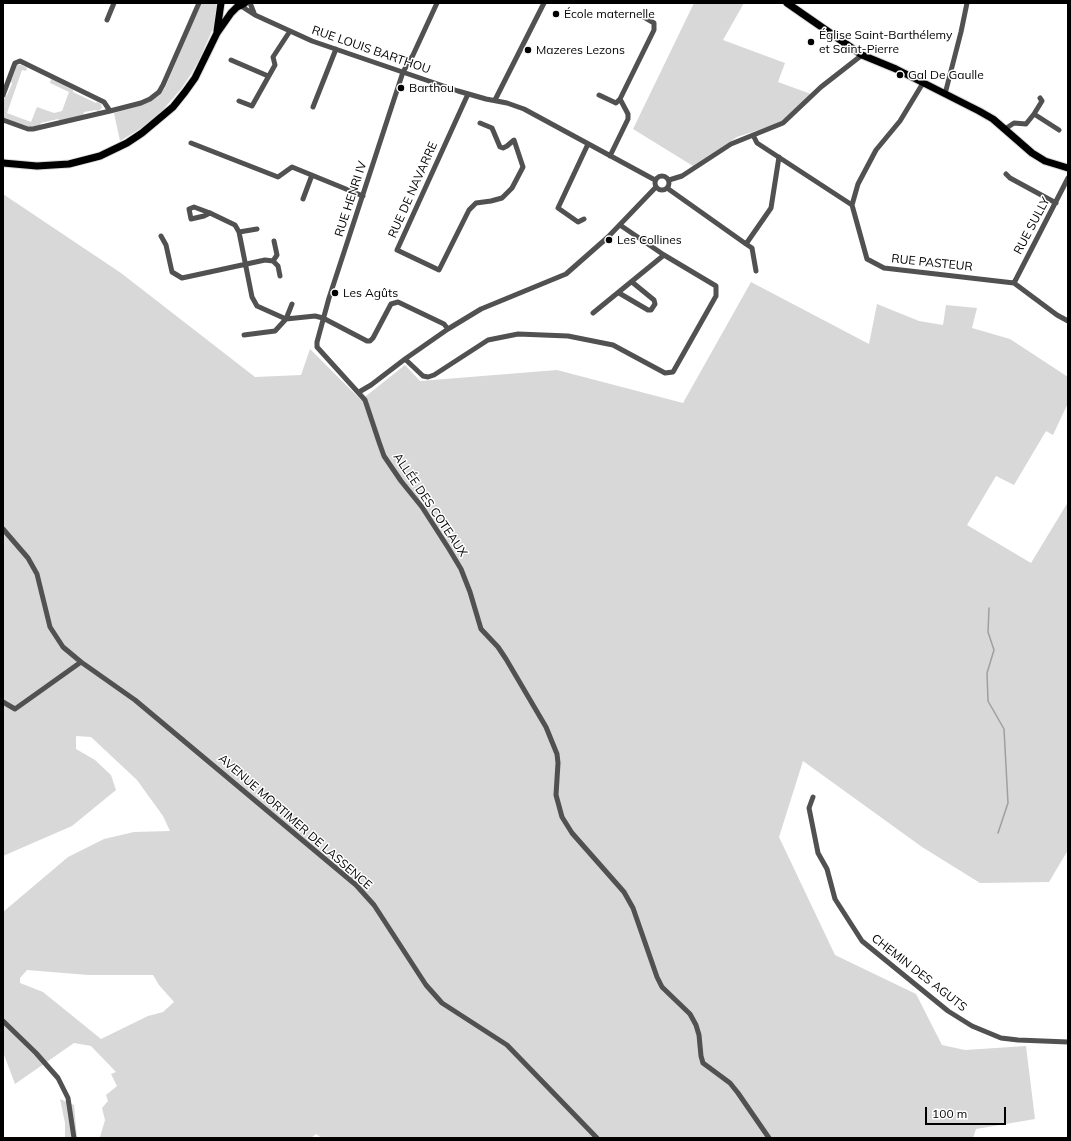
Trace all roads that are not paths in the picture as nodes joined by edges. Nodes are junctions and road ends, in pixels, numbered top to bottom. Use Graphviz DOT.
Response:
graph roads {
  1 [pos="114,3"];
  2 [pos="199,3"];
  3 [pos="223,3"];
  4 [pos="250,3"];
  5 [pos="437,3"];
  6 [pos="544,3"];
  7 [pos="788,3"];
  8 [pos="967,3"];
  9 [pos="241,5"];
  10 [pos="255,15"];
  11 [pos="642,16"];
  12 [pos="107,20"];
  13 [pos="290,31"];
  14 [pos="217,33"];
  15 [pos="336,49"];
  16 [pos="862,55"];
  17 [pos="231,60"];
  18 [pos="403,72"];
  19 [pos="268,76"];
  20 [pos="923,83"];
  21 [pos="468,94"];
  22 [pos="945,94"];
  23 [pos="3,95"];
  24 [pos="598,95"];
  25 [pos="1040,98"];
  26 [pos="620,99"];
  27 [pos="495,100"];
  28 [pos="239,101"];
  29 [pos="313,107"];
  30 [pos="110,111"];
  31 [pos="1034,114"];
  32 [pos="3,120"];
  33 [pos="480,123"];
  34 [pos="1005,129"];
  35 [pos="1059,130"];
  36 [pos="753,135"];
  37 [pos="191,143"];
  38 [pos="588,144"];
  39 [pos="610,156"];
  40 [pos="779,157"];
  41 [pos="3,164"];
  42 [pos="1068,168"];
  43 [pos="1006,174"];
  44 [pos="312,175"];
  45 [pos="1068,178"];
  46 [pos="655,180"];
  47 [pos="669,180"];
  48 [pos="656,187"];
  49 [pos="668,188"];
  50 [pos="363,196"];
  51 [pos="303,199"];
  52 [pos="1056,203"];
  53 [pos="852,205"];
  54 [pos="210,213"];
  55 [pos="584,219"];
  56 [pos="620,225"];
  57 [pos="257,229"];
  58 [pos="239,232"];
  59 [pos="160,236"];
  60 [pos="274,241"];
  61 [pos="746,244"];
  62 [pos="664,255"];
  63 [pos="273,261"];
  64 [pos="246,265"];
  65 [pos="756,271"];
  66 [pos="280,276"];
  67 [pos="632,282"];
  68 [pos="1014,282"];
  69 [pos="619,293"];
  70 [pos="292,304"];
  71 [pos="594,313"];
  72 [pos="323,318"];
  73 [pos="286,319"];
  74 [pos="1068,321"];
  75 [pos="448,329"];
  76 [pos="244,335"];
  77 [pos="405,359"];
  78 [pos="359,392"];
  79 [pos="3,529"];
  80 [pos="81,662"];
  81 [pos="3,702"];
  82 [pos="813,797"];
  83 [pos="3,1022"];
  84 [pos="1068,1042"];
  85 [pos="74,1138"];
  86 [pos="597,1138"];
  87 [pos="769,1138"];
  1 -- 12 [label="street"];
  2 -- 30 [label="street"];
  3 -- 9 [label="main road"];
  3 -- 14 [label="main road"];
  4 -- 10 [label="street"];
  5 -- 18 [label="street, RUE HENRI IV"];
  6 -- 27 [label="street"];
  7 -- 16 [label="main road"];
  8 -- 22 [label="street"];
  9 -- 10 [label="street, RUE LOUIS BARTHOU"];
  9 -- 14 [label="main road"];
  10 -- 13 [label="street, RUE LOUIS BARTHOU"];
  11 -- 26 [label="street"];
  13 -- 15 [label="street, RUE LOUIS BARTHOU"];
  13 -- 19 [label="street"];
  14 -- 41 [label="main road"];
  15 -- 18 [label="street, RUE LOUIS BARTHOU"];
  15 -- 29 [label="street"];
  16 -- 20 [label="main road"];
  16 -- 36 [label="street"];
  17 -- 19 [label="street"];
  18 -- 21 [label="street, RUE LOUIS BARTHOU"];
  18 -- 50 [label="street, RUE HENRI IV"];
  19 -- 28 [label="street"];
  20 -- 22 [label="main road"];
  20 -- 53 [label="street"];
  21 -- 27 [label="street, RUE LOUIS BARTHOU"];
  21 -- 33 [label="street, RUE DE NAVARRE"];
  22 -- 34 [label="main road"];
  23 -- 30 [label="street"];
  24 -- 26 [label="street"];
  25 -- 31 [label="street"];
  26 -- 39 [label="street"];
  27 -- 38 [label="street, RUE LOUIS BARTHOU"];
  30 -- 32 [label="street"];
  31 -- 34 [label="street"];
  31 -- 35 [label="street"];
  34 -- 42 [label="main road"];
  36 -- 40 [label="street"];
  36 -- 47 [label="street"];
  37 -- 44 [label="street"];
  38 -- 39 [label="street, RUE LOUIS BARTHOU"];
  38 -- 55 [label="street"];
  39 -- 46 [label="street, RUE LOUIS BARTHOU"];
  40 -- 53 [label="street"];
  40 -- 61 [label="street"];
  43 -- 52 [label="street"];
  44 -- 50 [label="street"];
  44 -- 51 [label="street"];
  45 -- 52 [label="street, RUE SULLY"];
  46 -- 47 [label="street"];
  46 -- 48 [label="street"];
  47 -- 49 [label="street"];
  48 -- 49 [label="street"];
  48 -- 56 [label="street"];
  49 -- 61 [label="street"];
  50 -- 72 [label="street, RUE HENRI IV"];
  52 -- 68 [label="street, RUE SULLY"];
  53 -- 68 [label="street, RUE PASTEUR"];
  54 -- 58 [label="street"];
  56 -- 62 [label="street"];
  56 -- 75 [label="street"];
  57 -- 58 [label="street"];
  58 -- 64 [label="street"];
  59 -- 64 [label="street"];
  60 -- 63 [label="street"];
  61 -- 65 [label="street"];
  62 -- 67 [label="street"];
  62 -- 77 [label="street"];
  63 -- 64 [label="street"];
  63 -- 66 [label="street"];
  64 -- 73 [label="street"];
  67 -- 69 [label="street"];
  67 -- 69 [label="street"];
  68 -- 74 [label="street"];
  69 -- 71 [label="street"];
  70 -- 73 [label="street"];
  72 -- 73 [label="street"];
  72 -- 75 [label="street"];
  72 -- 78 [label="street, RUE HENRI IV"];
  73 -- 76 [label="street"];
  75 -- 77 [label="street"];
  77 -- 78 [label="street"];
  78 -- 87 [label="street, ALLÉE DES COTEAUX"];
  79 -- 80 [label="street, AVENUE MORTIMER DE LASSENCE"];
  80 -- 81 [label="street"];
  80 -- 86 [label="street, AVENUE MORTIMER DE LASSENCE"];
  82 -- 84 [label="street, CHEMIN DES AGUTS"];
  83 -- 85 [label="street"];
}
